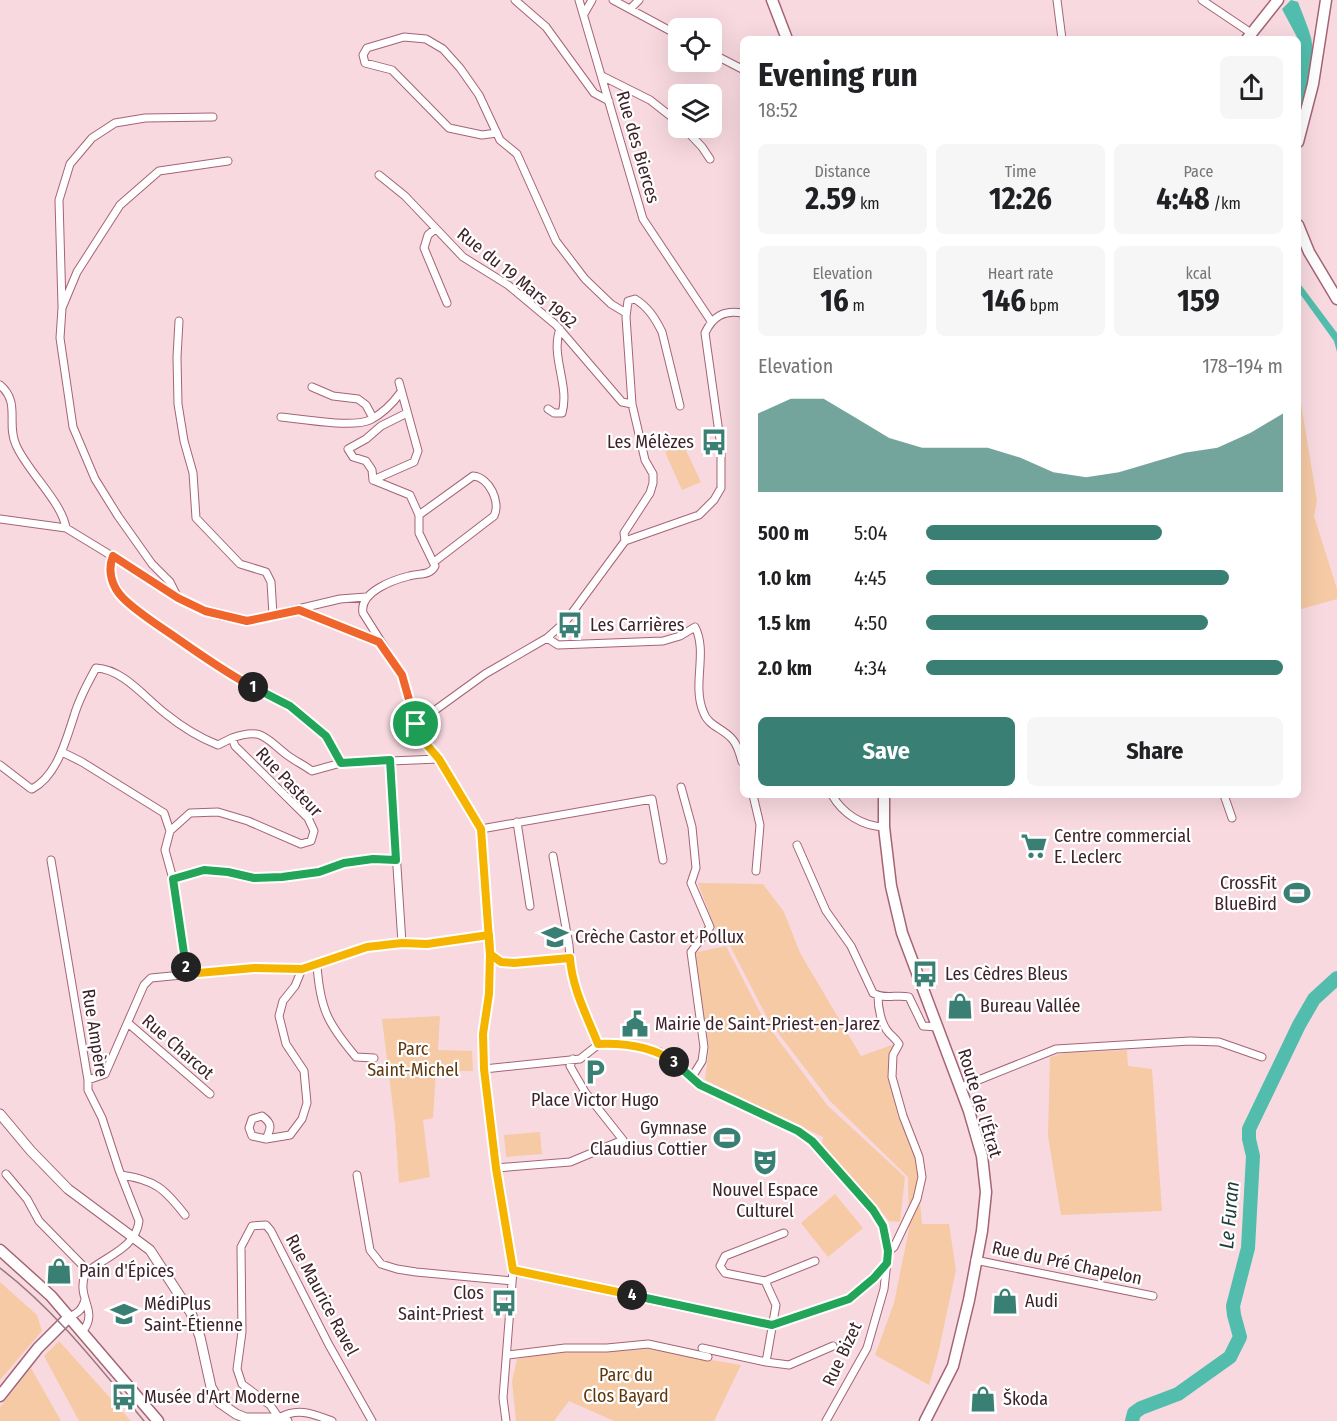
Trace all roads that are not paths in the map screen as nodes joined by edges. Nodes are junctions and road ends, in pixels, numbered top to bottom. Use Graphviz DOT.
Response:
graph roads {
  1 [pos="515,0"];
  2 [pos="579,0"];
  3 [pos="592,0"];
  4 [pos="613,0"];
  5 [pos="639,0"];
  6 [pos="772,0"];
  7 [pos="1057,0"];
  8 [pos="1202,0"];
  9 [pos="1278,0"];
  10 [pos="1321,0"];
  11 [pos="1326,0"];
  12 [pos="630,9"];
  13 [pos="584,14"];
  14 [pos="1324,14"];
  15 [pos="668,30"];
  16 [pos="786,36"];
  17 [pos="1062,36"];
  18 [pos="1247,36"];
  19 [pos="1249,36"];
  20 [pos="722,59"];
  21 [pos="740,68"];
  22 [pos="602,76"];
  23 [pos="609,101"];
  24 [pos="668,114"];
  25 [pos="213,117"];
  26 [pos="1301,130"];
  27 [pos="497,133"];
  28 [pos="693,138"];
  29 [pos="710,159"];
  30 [pos="228,161"];
  31 [pos="380,175"];
  32 [pos="435,229"];
  33 [pos="1301,232"];
  34 [pos="1337,299"];
  35 [pos="447,303"];
  36 [pos="62,308"];
  37 [pos="626,313"];
  38 [pos="740,313"];
  39 [pos="179,321"];
  40 [pos="711,321"];
  41 [pos="560,329"];
  42 [pos="399,382"];
  43 [pos="0,384"];
  44 [pos="312,387"];
  45 [pos="401,392"];
  46 [pos="632,405"];
  47 [pos="680,406"];
  48 [pos="548,409"];
  49 [pos="407,413"];
  50 [pos="375,416"];
  51 [pos="281,417"];
  52 [pos="377,430"];
  53 [pos="373,480"];
  54 [pos="419,515"];
  55 [pos="0,519"];
  56 [pos="66,528"];
  57 [pos="625,541"];
  58 [pos="113,556"];
  59 [pos="434,562"];
  60 [pos="152,564"];
  61 [pos="148,578"];
  62 [pos="366,597"];
  63 [pos="178,598"];
  64 [pos="299,610"];
  65 [pos="273,615"];
  66 [pos="547,638"];
  67 [pos="379,642"];
  68 [pos="416,724"];
  69 [pos="232,738"];
  70 [pos="62,752"];
  71 [pos="740,757"];
  72 [pos="439,759"];
  73 [pos="390,760"];
  74 [pos="341,763"];
  75 [pos="0,765"];
  76 [pos="681,787"];
  77 [pos="754,798"];
  78 [pos="834,798"];
  79 [pos="884,798"];
  80 [pos="1225,798"];
  81 [pos="1232,818"];
  82 [pos="517,822"];
  83 [pos="884,827"];
  84 [pos="481,829"];
  85 [pos="170,831"];
  86 [pos="797,845"];
  87 [pos="553,856"];
  88 [pos="51,860"];
  89 [pos="396,860"];
  90 [pos="663,860"];
  91 [pos="756,871"];
  92 [pos="173,879"];
  93 [pos="530,906"];
  94 [pos="489,935"];
  95 [pos="402,943"];
  96 [pos="490,954"];
  97 [pos="570,958"];
  98 [pos="317,965"];
  99 [pos="302,969"];
  100 [pos="187,974"];
  101 [pos="878,996"];
  102 [pos="128,1023"];
  103 [pos="938,1027"];
  104 [pos="598,1044"];
  105 [pos="1262,1057"];
  106 [pos="374,1058"];
  107 [pos="573,1059"];
  108 [pos="484,1069"];
  109 [pos="692,1077"];
  110 [pos="88,1080"];
  111 [pos="961,1088"];
  112 [pos="210,1094"];
  113 [pos="0,1114"];
  114 [pos="266,1139"];
  115 [pos="496,1168"];
  116 [pos="6,1174"];
  117 [pos="121,1174"];
  118 [pos="357,1175"];
  119 [pos="185,1215"];
  120 [pos="784,1233"];
  121 [pos="131,1236"];
  122 [pos="0,1250"];
  123 [pos="888,1251"];
  124 [pos="975,1260"];
  125 [pos="815,1261"];
  126 [pos="887,1263"];
  127 [pos="513,1270"];
  128 [pos="88,1271"];
  129 [pos="165,1275"];
  130 [pos="512,1281"];
  131 [pos="765,1281"];
  132 [pos="1153,1296"];
  133 [pos="85,1300"];
  134 [pos="69,1317"];
  135 [pos="772,1325"];
  136 [pos="82,1332"];
  137 [pos="833,1346"];
  138 [pos="702,1348"];
  139 [pos="508,1355"];
  140 [pos="708,1357"];
  141 [pos="766,1362"];
  142 [pos="0,1396"];
  143 [pos="283,1420"];
  144 [pos="158,1421"];
  145 [pos="239,1421"];
  146 [pos="332,1421"];
  147 [pos="372,1421"];
  148 [pos="506,1421"];
  149 [pos="826,1421"];
  150 [pos="925,1421"];
  1 -- 23 [label="street"];
  2 -- 13 [label="street, Rue des Bierces"];
  3 -- 13 [label="street"];
  4 -- 12 [label="street"];
  5 -- 12 [label="street"];
  6 -- 16 [label="main road"];
  7 -- 17 [label="street"];
  8 -- 18 [label="street"];
  9 -- 19 [label="main road"];
  10 -- 14 [label="main road"];
  11 -- 14 [label="main road"];
  12 -- 15 [label="street"];
  13 -- 22 [label="street, Rue des Bierces"];
  14 -- 26 [label="main road"];
  20 -- 21 [label="street"];
  22 -- 23 [label="street, Rue des Bierces"];
  22 -- 24 [label="street"];
  23 -- 40 [label="street, Rue des Bierces"];
  25 -- 36 [label="street"];
  27 -- 27 [label="street"];
  27 -- 37 [label="street"];
  28 -- 29 [label="street"];
  30 -- 36 [label="street"];
  31 -- 32 [label="street, Rue du 19 Mars 1962"];
  32 -- 35 [label="street"];
  32 -- 41 [label="street, Rue du 19 Mars 1962"];
  33 -- 34 [label="main road"];
  36 -- 60 [label="street"];
  37 -- 46 [label="street"];
  37 -- 47 [label="street"];
  38 -- 40 [label="street"];
  39 -- 65 [label="street"];
  40 -- 57 [label="street"];
  41 -- 46 [label="street, Rue du 19 Mars 1962"];
  41 -- 48 [label="street"];
  42 -- 45 [label="street"];
  43 -- 56 [label="street"];
  44 -- 50 [label="street"];
  45 -- 49 [label="street"];
  45 -- 50 [label="street"];
  46 -- 57 [label="street"];
  49 -- 52 [label="street"];
  49 -- 53 [label="street"];
  50 -- 51 [label="street"];
  50 -- 52 [label="street"];
  52 -- 53 [label="street"];
  53 -- 54 [label="street"];
  54 -- 59 [label="street"];
  54 -- 59 [label="street"];
  55 -- 56 [label="street"];
  56 -- 58 [label="street"];
  57 -- 66 [label="street"];
  58 -- 61 [label="street"];
  58 -- 74 [label="street"];
  59 -- 62 [label="street"];
  60 -- 61 [label="street"];
  60 -- 63 [label="street"];
  61 -- 63 [label="street"];
  62 -- 64 [label="street"];
  62 -- 67 [label="street"];
  63 -- 65 [label="street"];
  64 -- 65 [label="street"];
  64 -- 67 [label="street"];
  66 -- 68 [label="street"];
  66 -- 71 [label="street"];
  67 -- 68 [label="street"];
  68 -- 72 [label="street"];
  69 -- 70 [label="street"];
  69 -- 74 [label="street, Rue Pasteur"];
  69 -- 85 [label="street, Rue Pasteur"];
  70 -- 75 [label="street"];
  70 -- 85 [label="street"];
  72 -- 73 [label="street, Rue Pasteur"];
  72 -- 84 [label="street"];
  73 -- 74 [label="street, Rue Pasteur"];
  73 -- 89 [label="street"];
  76 -- 109 [label="street"];
  77 -- 91 [label="street"];
  78 -- 83 [label="street"];
  79 -- 83 [label="main road, Route de l'Étrat"];
  80 -- 81 [label="street"];
  82 -- 84 [label="street"];
  82 -- 90 [label="street"];
  82 -- 93 [label="street"];
  83 -- 103 [label="main road, Route de l'Étrat"];
  84 -- 94 [label="street"];
  85 -- 92 [label="street"];
  86 -- 101 [label="street"];
  87 -- 97 [label="street"];
  88 -- 110 [label="street, Rue Ampère"];
  89 -- 92 [label="street"];
  89 -- 95 [label="street"];
  92 -- 100 [label="street"];
  94 -- 95 [label="street"];
  94 -- 96 [label="street"];
  95 -- 98 [label="street"];
  96 -- 97 [label="street"];
  96 -- 108 [label="street"];
  97 -- 104 [label="street"];
  98 -- 99 [label="street"];
  98 -- 106 [label="street"];
  99 -- 100 [label="street"];
  99 -- 114 [label="street"];
  100 -- 102 [label="street"];
  101 -- 103 [label="street"];
  101 -- 123 [label="street"];
  102 -- 110 [label="street"];
  102 -- 112 [label="street, Rue Charcot"];
  103 -- 111 [label="main road, Route de l'Étrat"];
  104 -- 107 [label="street"];
  104 -- 109 [label="street"];
  105 -- 111 [label="street"];
  107 -- 108 [label="street"];
  107 -- 115 [label="street"];
  108 -- 115 [label="street"];
  109 -- 123 [label="street"];
  110 -- 117 [label="street, Rue Ampère"];
  111 -- 124 [label="main road, Route de l'Étrat"];
  113 -- 121 [label="street"];
  115 -- 127 [label="street"];
  116 -- 128 [label="street"];
  117 -- 119 [label="street"];
  117 -- 121 [label="street, Rue Ampère"];
  118 -- 130 [label="street"];
  120 -- 131 [label="street"];
  121 -- 128 [label="street"];
  121 -- 129 [label="street"];
  122 -- 134 [label="main road"];
  123 -- 126 [label="street, Rue Bizet"];
  124 -- 132 [label="street, Rue du Pré Chapelon"];
  124 -- 150 [label="main road, Route de l'Étrat"];
  125 -- 131 [label="street"];
  126 -- 135 [label="street"];
  126 -- 149 [label="street, Rue Bizet"];
  127 -- 130 [label="street"];
  127 -- 135 [label="street"];
  128 -- 133 [label="street"];
  129 -- 143 [label="street"];
  129 -- 145 [label="street"];
  130 -- 139 [label="street"];
  131 -- 135 [label="street"];
  133 -- 134 [label="street"];
  133 -- 136 [label="street"];
  134 -- 136 [label="main road"];
  134 -- 142 [label="main road"];
  135 -- 141 [label="street"];
  136 -- 144 [label="main road"];
  137 -- 141 [label="street"];
  138 -- 141 [label="street"];
  139 -- 140 [label="street"];
  139 -- 148 [label="street"];
  143 -- 146 [label="street"];
  143 -- 147 [label="street, Rue Maurice Ravel"];
}
